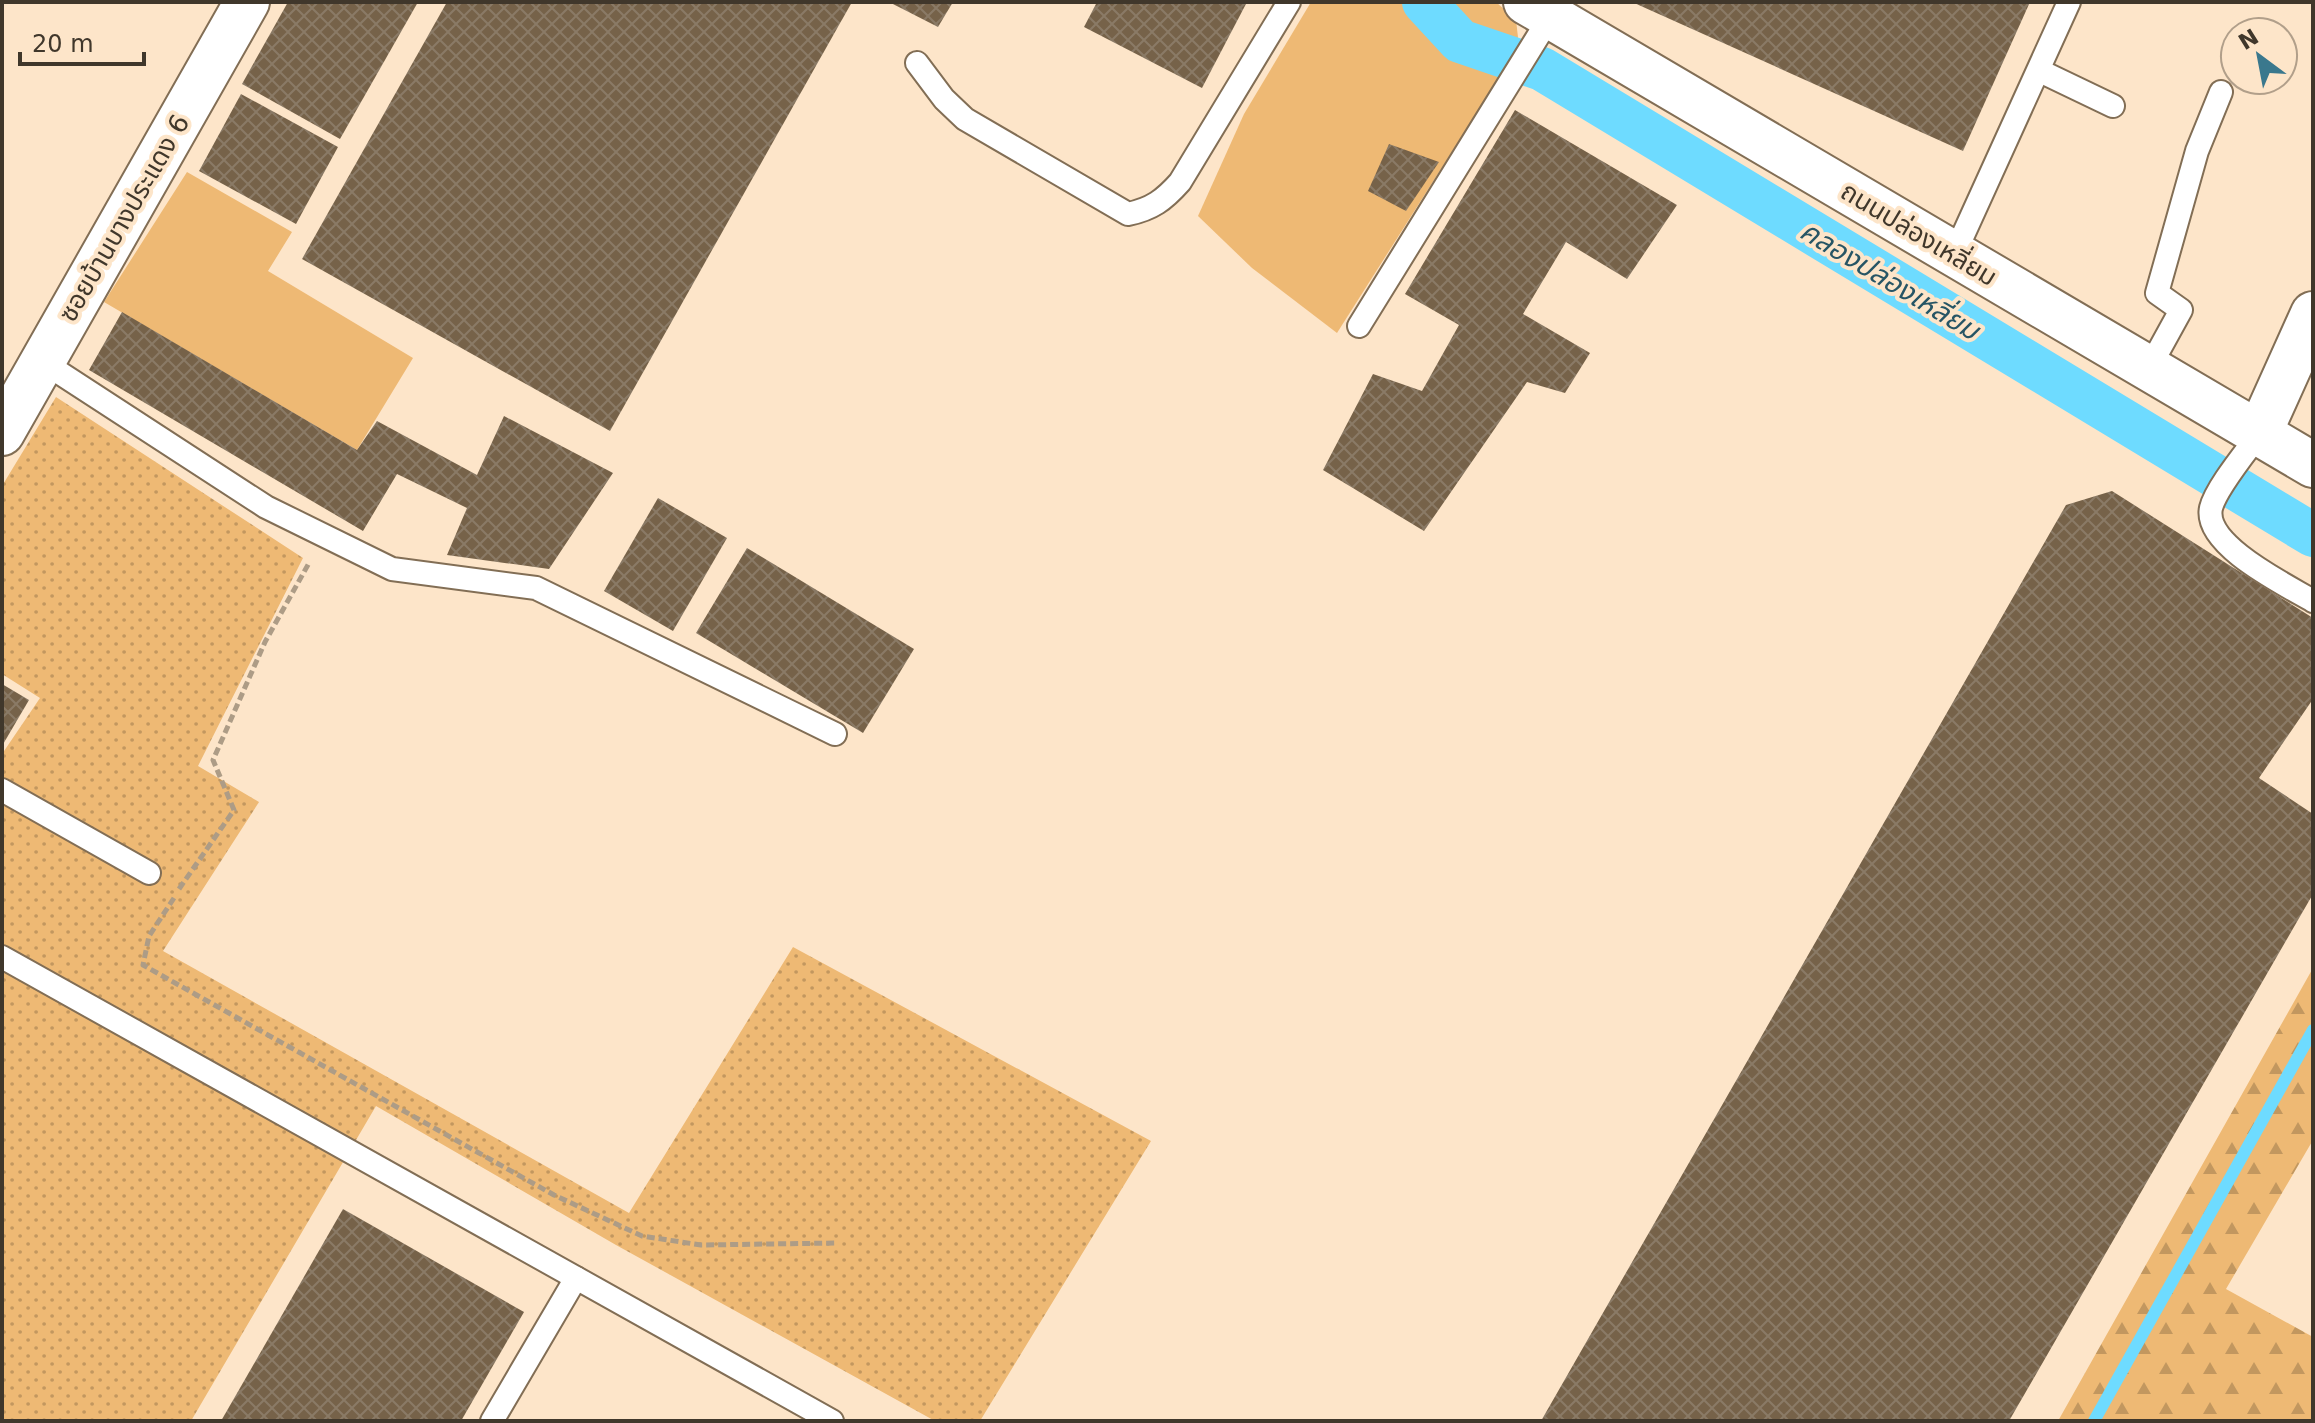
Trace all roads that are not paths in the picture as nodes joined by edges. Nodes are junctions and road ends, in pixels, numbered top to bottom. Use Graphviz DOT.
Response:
graph roads {
  1 [pos="247,2"];
  2 [pos="1289,2"];
  3 [pos="2069,2"];
  4 [pos="1538,17"];
  5 [pos="917,63"];
  6 [pos="2040,71"];
  7 [pos="2219,96"];
  8 [pos="2113,106"];
  9 [pos="1954,255"];
  10 [pos="2313,314"];
  11 [pos="1359,326"];
  12 [pos="43,362"];
  13 [pos="2148,370"];
  14 [pos="2,433"];
  15 [pos="2247,451"];
  16 [pos="2313,465"];
  17 [pos="2313,601"];
  18 [pos="835,734"];
  19 [pos="2,790"];
  20 [pos="149,873"];
  21 [pos="2,957"];
  22 [pos="576,1278"];
  23 [pos="492,1421"];
  24 [pos="832,1421"];
  1 -- 12 [label="street, ซอยบ้านบางประแดง 6"];
  2 -- 5 [label="lane"];
  3 -- 6 [label="lane"];
  4 -- 9 [label="street, ถนนปล่องเหลี่ยม"];
  4 -- 11 [label="lane"];
  6 -- 8 [label="lane"];
  6 -- 9 [label="lane"];
  7 -- 13 [label="lane"];
  9 -- 13 [label="street, ถนนปล่องเหลี่ยม"];
  10 -- 15 [label="street"];
  12 -- 14 [label="street, ซอยบ้านบางประแดง 6"];
  12 -- 18 [label="lane"];
  13 -- 15 [label="street, ถนนปล่องเหลี่ยม"];
  15 -- 16 [label="street, ถนนปล่องเหลี่ยม"];
  15 -- 17 [label="lane"];
  19 -- 20 [label="lane"];
  21 -- 22 [label="lane"];
  22 -- 23 [label="lane"];
  22 -- 24 [label="lane"];
}
